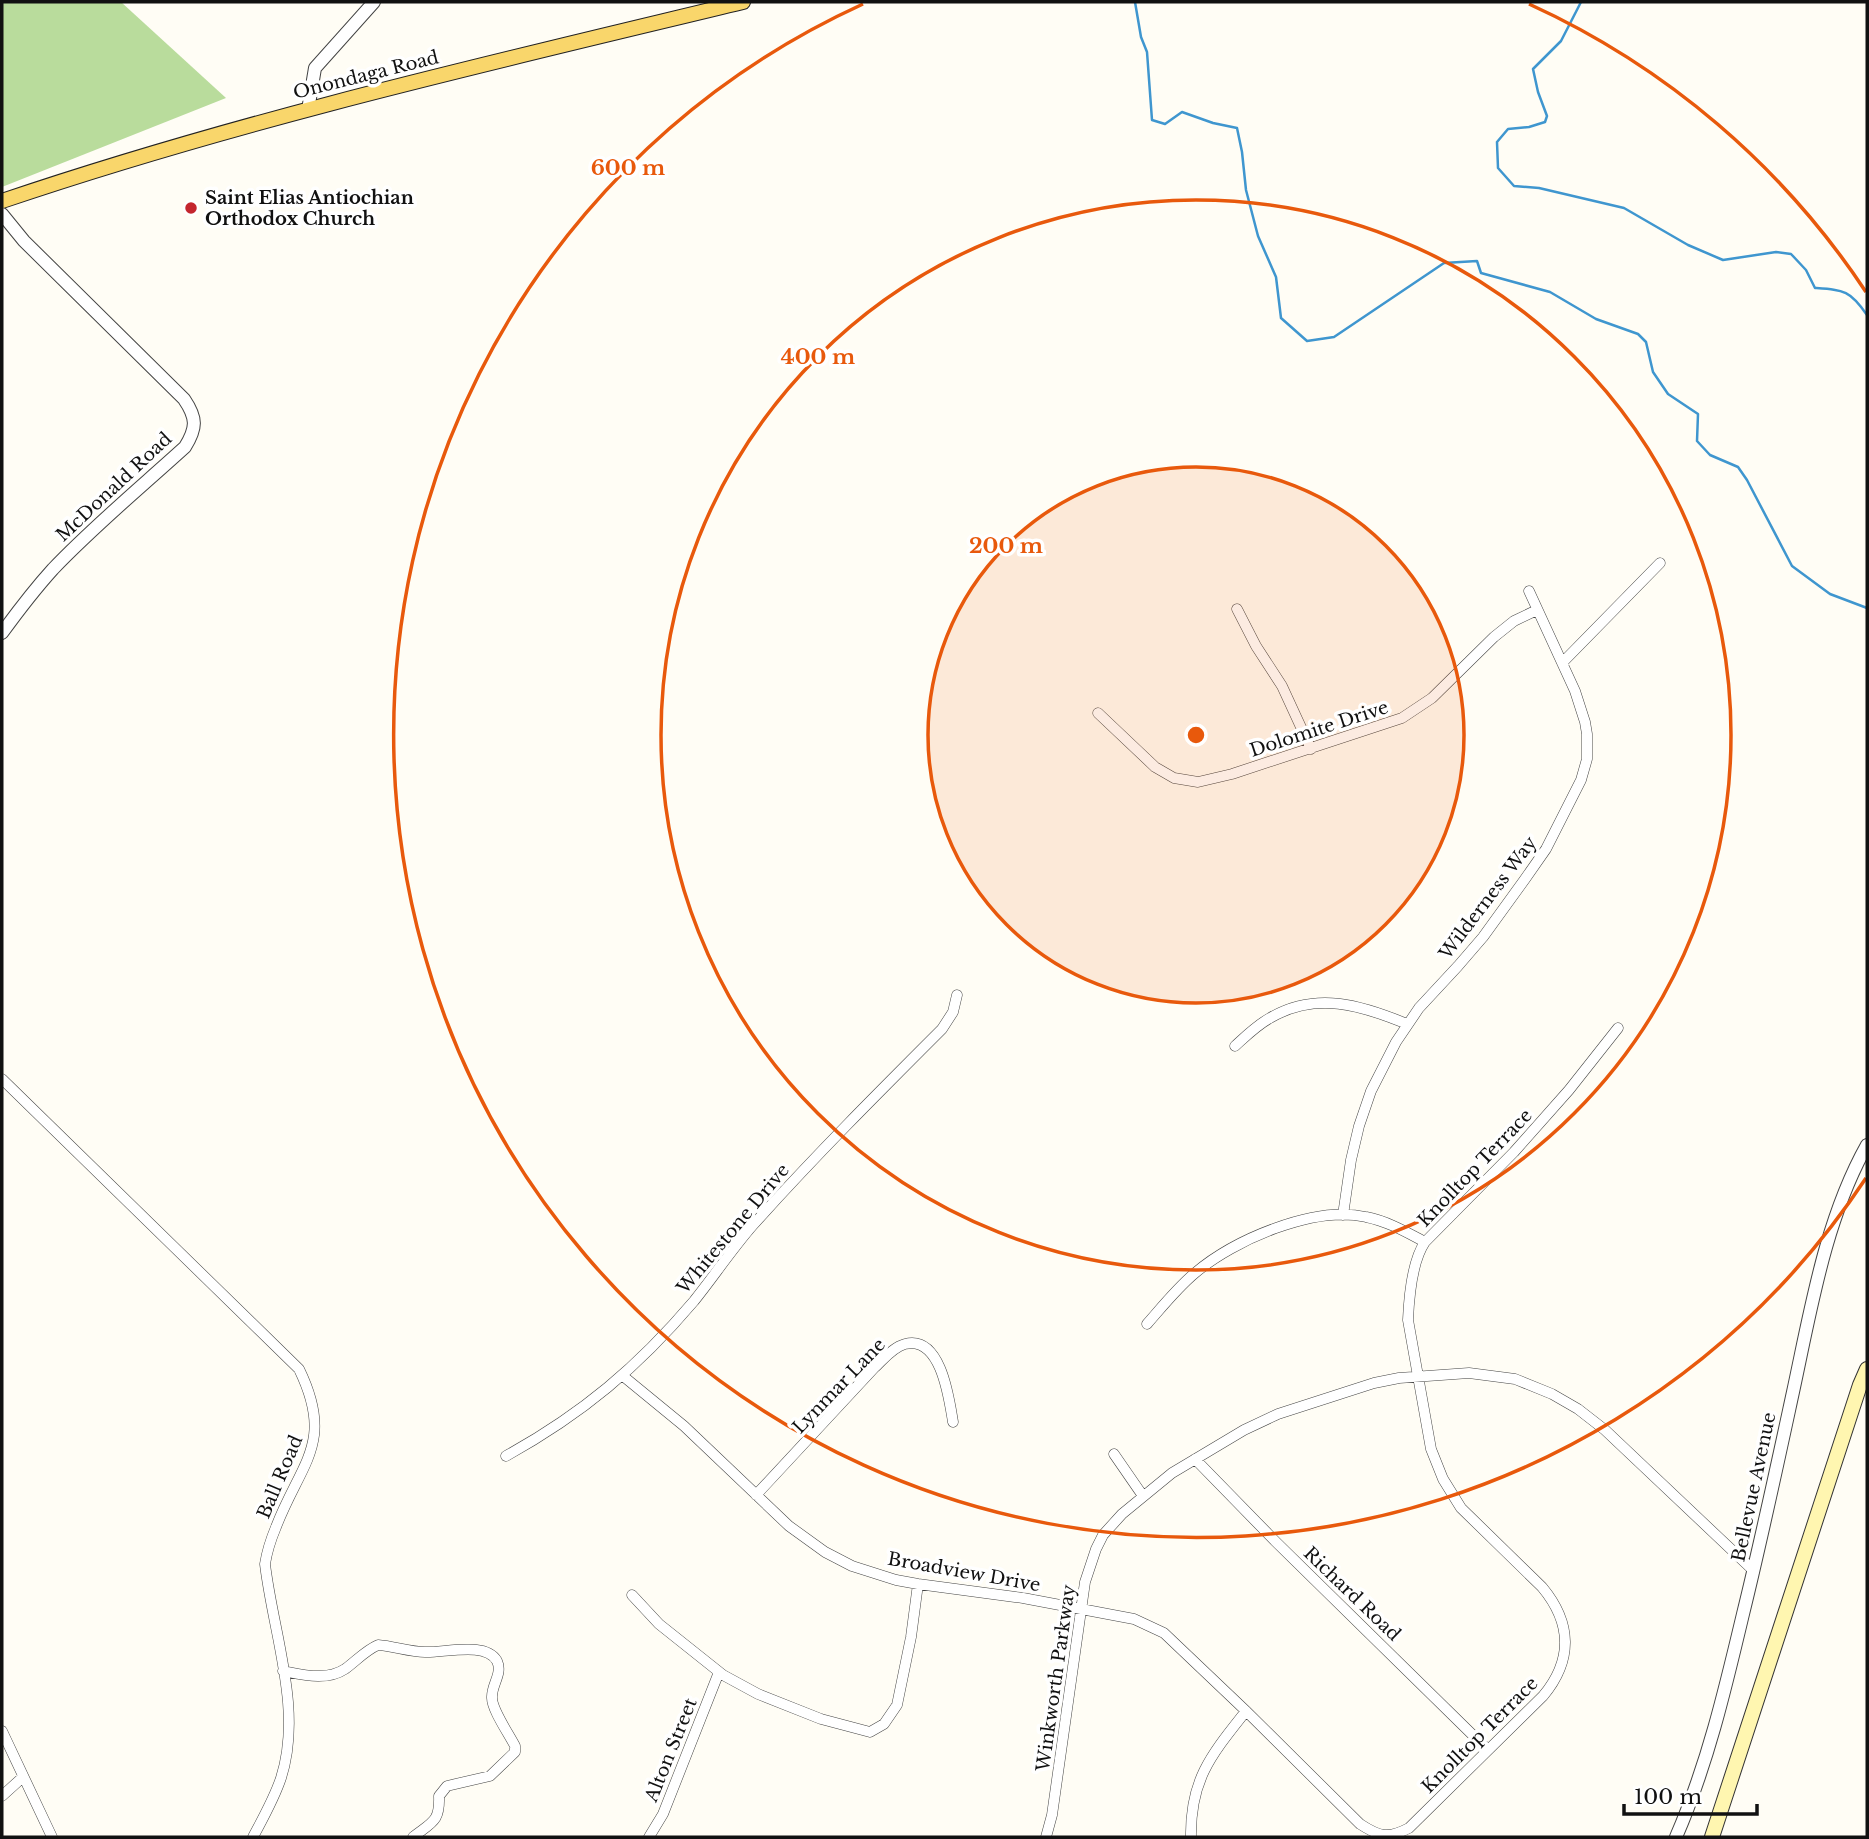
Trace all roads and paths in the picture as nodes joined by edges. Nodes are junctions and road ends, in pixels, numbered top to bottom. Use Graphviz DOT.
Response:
graph roads {
  1 [pos="374,2"];
  2 [pos="743,2"];
  3 [pos="308,110"];
  4 [pos="2,201"];
  5 [pos="2,214"];
  6 [pos="1660,563"];
  7 [pos="1529,591"];
  8 [pos="1237,609"];
  9 [pos="1537,610"];
  10 [pos="2,633"];
  11 [pos="1562,663"];
  12 [pos="1098,713"];
  13 [pos="1311,749"];
  14 [pos="957,995"];
  15 [pos="1406,1024"];
  16 [pos="1618,1028"];
  17 [pos="1236,1046"];
  18 [pos="2,1079"];
  19 [pos="1867,1145"];
  20 [pos="1343,1215"];
  21 [pos="1425,1242"];
  22 [pos="1147,1324"];
  23 [pos="1867,1369"];
  24 [pos="623,1376"];
  25 [pos="1419,1376"];
  26 [pos="953,1422"];
  27 [pos="1114,1454"];
  28 [pos="506,1456"];
  29 [pos="1195,1459"];
  30 [pos="756,1495"];
  31 [pos="1143,1496"];
  32 [pos="1754,1571"];
  33 [pos="918,1584"];
  34 [pos="632,1595"];
  35 [pos="1081,1609"];
  36 [pos="283,1671"];
  37 [pos="719,1672"];
  38 [pos="1246,1711"];
  39 [pos="2,1731"];
  40 [pos="1488,1751"];
  41 [pos="23,1777"];
  42 [pos="2,1796"];
  43 [pos="1409,1828"];
  44 [pos="52,1837"];
  45 [pos="253,1837"];
  46 [pos="413,1837"];
  47 [pos="649,1837"];
  48 [pos="1046,1837"];
  49 [pos="1191,1837"];
  50 [pos="1676,1837"];
  51 [pos="1712,1837"];
  1 -- 3 [label="street"];
  2 -- 3 [label="main road, Onondaga Road"];
  3 -- 4 [label="main road, Onondaga Road"];
  5 -- 10 [label="street, McDonald Road"];
  6 -- 11 [label="street"];
  7 -- 9 [label="street, Wilderness Way"];
  8 -- 13 [label="street"];
  9 -- 11 [label="street, Wilderness Way"];
  9 -- 13 [label="street, Dolomite Drive"];
  11 -- 15 [label="street, Wilderness Way"];
  12 -- 13 [label="street, Dolomite Drive"];
  14 -- 24 [label="street, Whitestone Drive"];
  15 -- 17 [label="street"];
  15 -- 20 [label="street, Wilderness Way"];
  16 -- 21 [label="street, Knolltop Terrace"];
  18 -- 36 [label="street, Ball Road"];
  19 -- 32 [label="street, Bellevue Avenue"];
  20 -- 21 [label="street"];
  20 -- 22 [label="street"];
  21 -- 25 [label="street, Knolltop Terrace"];
  23 -- 51 [label="main road"];
  24 -- 28 [label="street, Whitestone Drive"];
  24 -- 30 [label="street, Broadview Drive"];
  25 -- 29 [label="street, Winkworth Parkway"];
  25 -- 32 [label="street, Winkworth Parkway"];
  25 -- 40 [label="street, Knolltop Terrace"];
  26 -- 30 [label="street, Lynmar Lane"];
  27 -- 31 [label="street"];
  29 -- 31 [label="street, Winkworth Parkway"];
  29 -- 40 [label="street, Richard Road"];
  30 -- 33 [label="street, Broadview Drive"];
  31 -- 35 [label="street, Winkworth Parkway"];
  32 -- 50 [label="street, Bellevue Avenue"];
  33 -- 35 [label="street, Broadview Drive"];
  33 -- 37 [label="street"];
  34 -- 37 [label="street"];
  35 -- 38 [label="street, Broadview Drive"];
  35 -- 48 [label="street, Winkworth Parkway"];
  36 -- 45 [label="street, Ball Road"];
  36 -- 46 [label="street"];
  37 -- 47 [label="street, Alton Street"];
  38 -- 43 [label="street, Broadview Drive"];
  38 -- 49 [label="street"];
  39 -- 41 [label="street"];
  40 -- 43 [label="street, Knolltop Terrace"];
  41 -- 42 [label="street"];
  41 -- 44 [label="street"];
}
